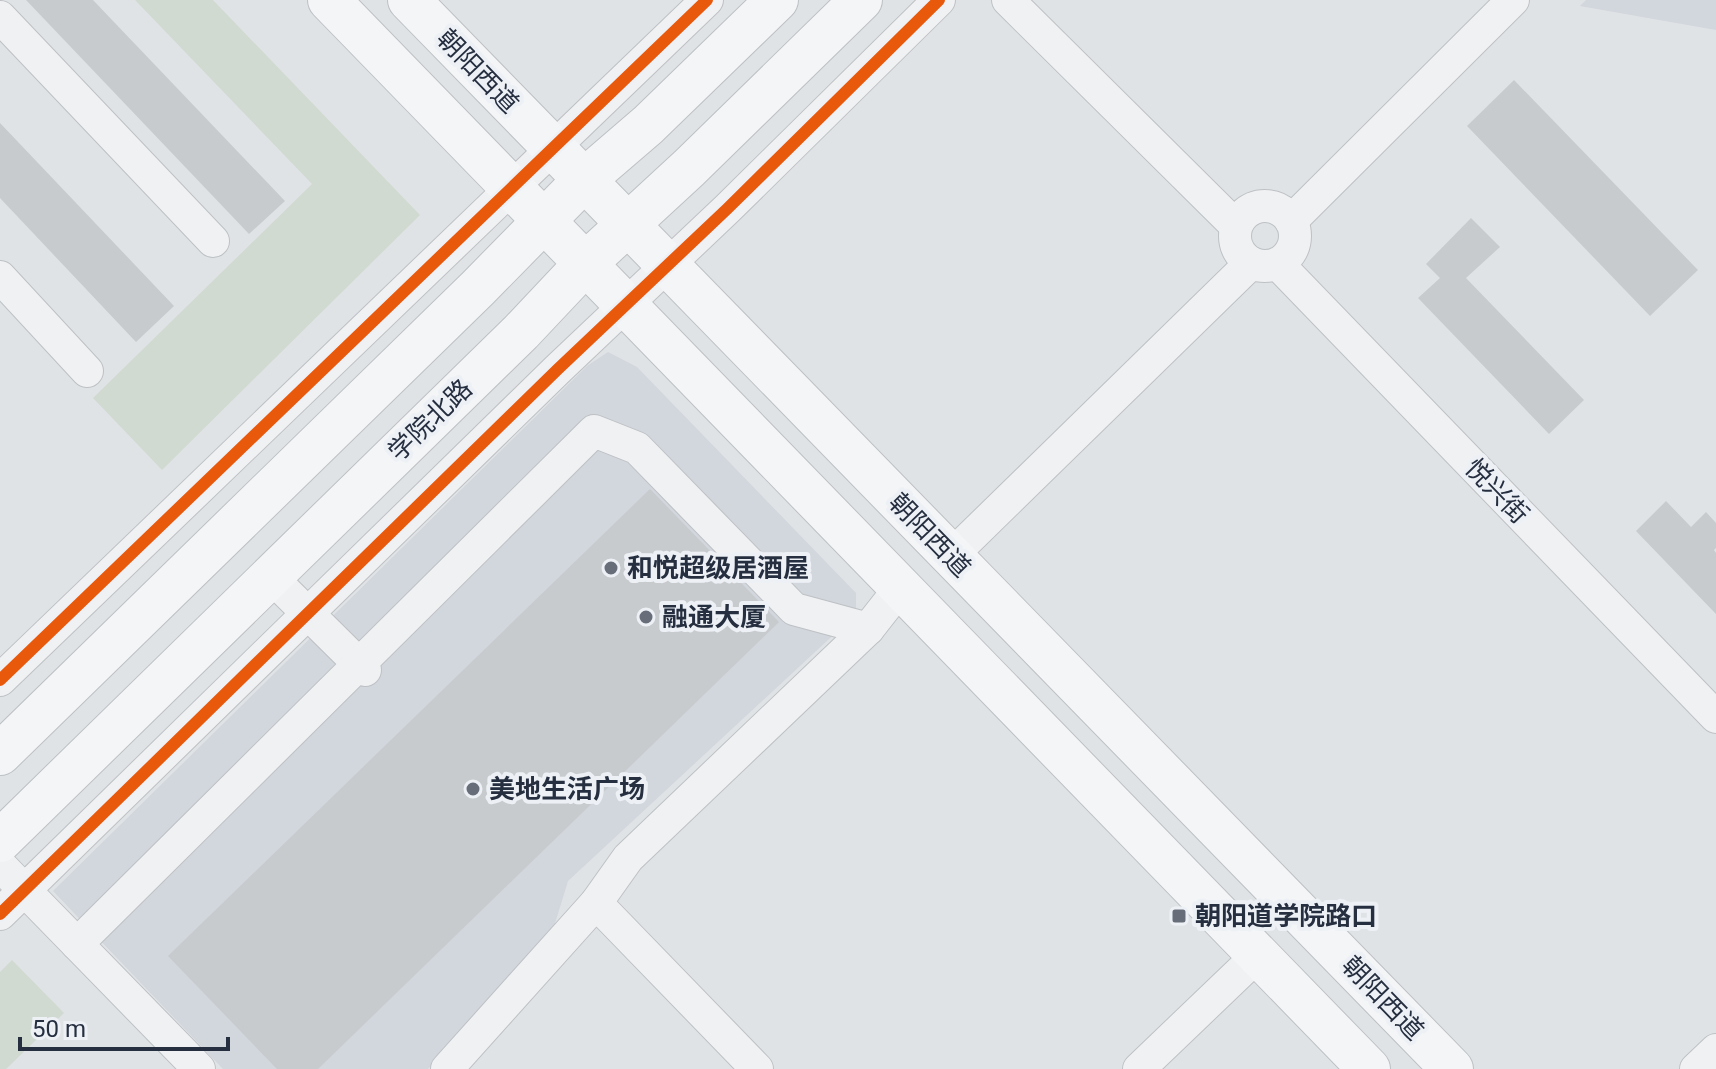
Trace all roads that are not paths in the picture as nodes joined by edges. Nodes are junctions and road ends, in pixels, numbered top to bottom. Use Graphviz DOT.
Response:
graph roads {
  1 [pos="329,0"];
  2 [pos="409,0"];
  3 [pos="707,0"];
  4 [pos="777,0"];
  5 [pos="861,0"];
  6 [pos="939,0"];
  7 [pos="1008,0"];
  8 [pos="1037,0"];
  9 [pos="1495,0"];
  10 [pos="1513,0"];
  11 [pos="0,17"];
  12 [pos="553,149"];
  13 [pos="584,180"];
  14 [pos="513,189"];
  15 [pos="544,221"];
  16 [pos="628,225"];
  17 [pos="1265,238"];
  18 [pos="213,241"];
  19 [pos="586,263"];
  20 [pos="668,266"];
  21 [pos="0,277"];
  22 [pos="626,305"];
  23 [pos="87,371"];
  24 [pos="947,552"];
  25 [pos="271,577"];
  26 [pos="901,587"];
  27 [pos="308,614"];
  28 [pos="868,629"];
  29 [pos="362,666"];
  30 [pos="0,680"];
  31 [pos="1716,696"];
  32 [pos="1716,717"];
  33 [pos="0,754"];
  34 [pos="0,841"];
  35 [pos="0,865"];
  36 [pos="25,890"];
  37 [pos="596,903"];
  38 [pos="0,914"];
  39 [pos="81,948"];
  40 [pos="1258,955"];
  41 [pos="1716,1050"];
  42 [pos="199,1069"];
  43 [pos="447,1069"];
  44 [pos="757,1069"];
  45 [pos="1139,1069"];
  46 [pos="1369,1069"];
  47 [pos="1452,1069"];
  48 [pos="1696,1069"];
  1 -- 14 [label="main road"];
  2 -- 12 [label="main road, 朝阳西道"];
  3 -- 12 [label="street"];
  4 -- 13 [label="main road"];
  5 -- 16 [label="main road, 学院北路"];
  6 -- 20 [label="street"];
  7 -- 17 [label="street, 悦兴街"];
  8 -- 17 [label="street, 悦兴街"];
  9 -- 17 [label="street"];
  10 -- 17 [label="street"];
  11 -- 18 [label="street"];
  12 -- 13 [label="main road, 朝阳西道"];
  12 -- 14 [label="street"];
  13 -- 15 [label="main road"];
  13 -- 16 [label="main road, 朝阳西道"];
  14 -- 15 [label="main road"];
  14 -- 30 [label="street"];
  15 -- 19 [label="main road"];
  15 -- 33 [label="main road"];
  16 -- 19 [label="main road, 学院北路"];
  16 -- 20 [label="main road, 朝阳西道"];
  17 -- 24 [label="street"];
  17 -- 31 [label="street, 悦兴街"];
  17 -- 32 [label="street, 悦兴街"];
  19 -- 22 [label="main road"];
  19 -- 25 [label="main road, 学院北路"];
  20 -- 22 [label="street"];
  20 -- 24 [label="main road, 朝阳西道"];
  21 -- 23 [label="street"];
  22 -- 26 [label="main road"];
  22 -- 27 [label="street"];
  24 -- 47 [label="main road, 朝阳西道"];
  25 -- 27 [label="street"];
  25 -- 34 [label="main road, 学院北路"];
  26 -- 28 [label="street"];
  26 -- 40 [label="main road"];
  27 -- 29 [label="street"];
  27 -- 36 [label="street"];
  28 -- 29 [label="street"];
  28 -- 37 [label="street"];
  29 -- 39 [label="street"];
  35 -- 36 [label="street"];
  36 -- 38 [label="street"];
  36 -- 39 [label="street"];
  37 -- 43 [label="street"];
  37 -- 44 [label="street"];
  39 -- 42 [label="street"];
  40 -- 45 [label="street"];
  40 -- 46 [label="main road"];
  41 -- 48 [label="street"];
}
